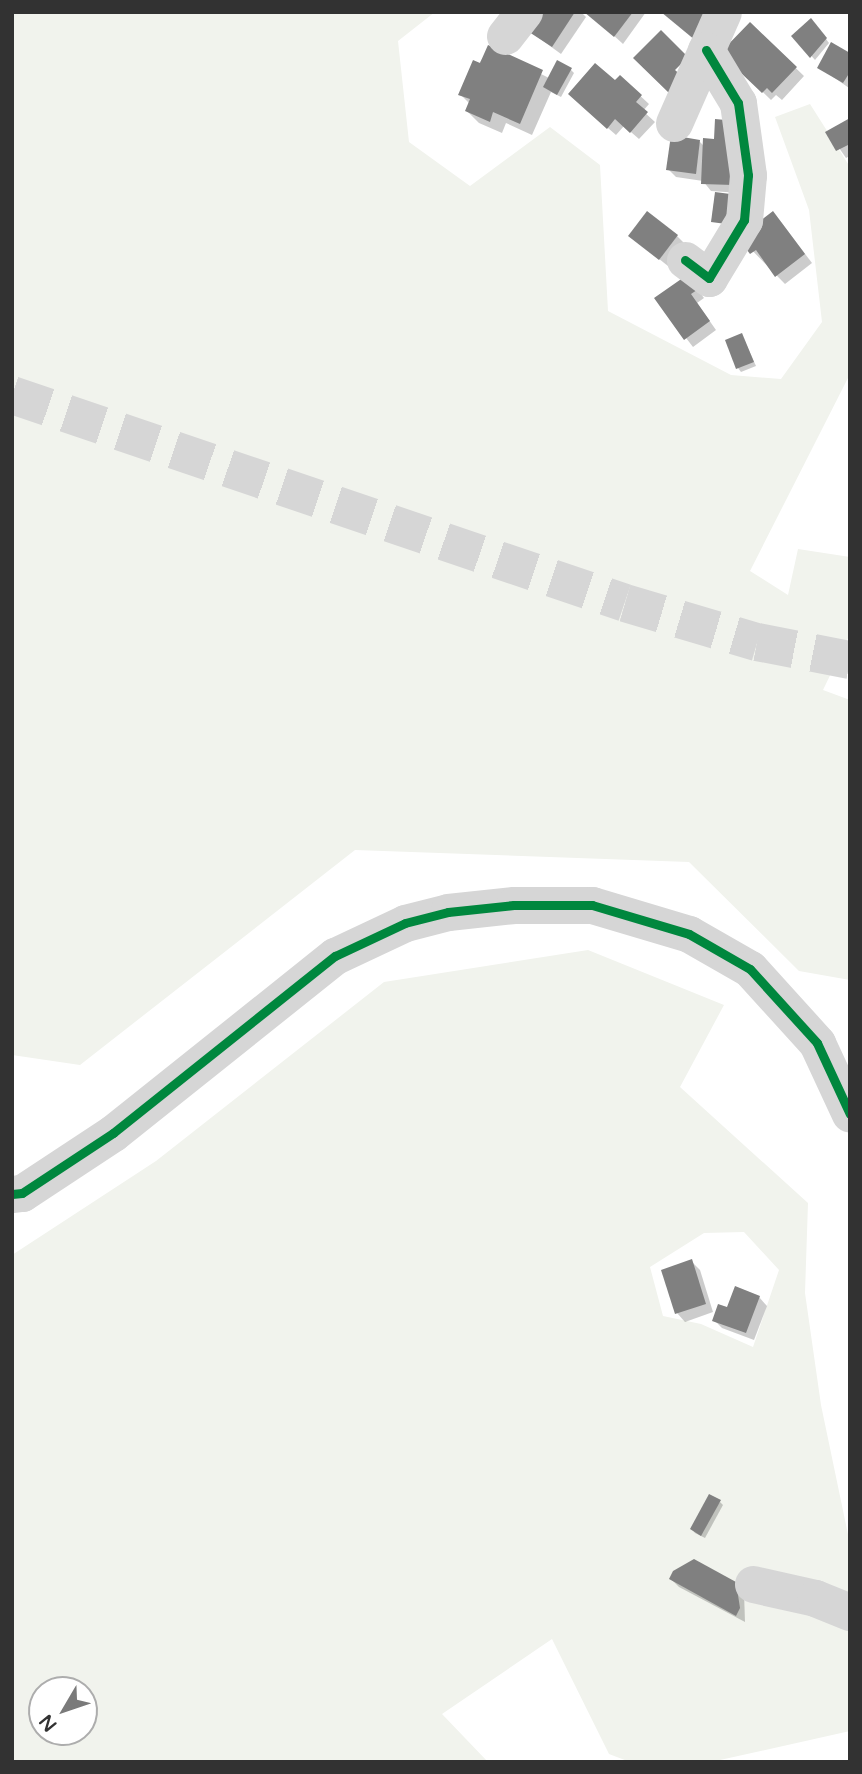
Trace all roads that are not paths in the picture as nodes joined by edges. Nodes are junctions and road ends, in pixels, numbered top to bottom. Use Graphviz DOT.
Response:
graph roads {
  1 [pos="723,12"];
  2 [pos="706,50"];
  3 [pos="674,123"];
  4 [pos="685,260"];
  5 [pos="850,1114"];
  6 [pos="12,1194"];
  7 [pos="753,1584"];
  8 [pos="850,1612"];
  1 -- 2 [label="street"];
  2 -- 3 [label="street"];
  2 -- 4 [label="street"];
  5 -- 6 [label="street"];
  7 -- 8 [label="street"];
}
